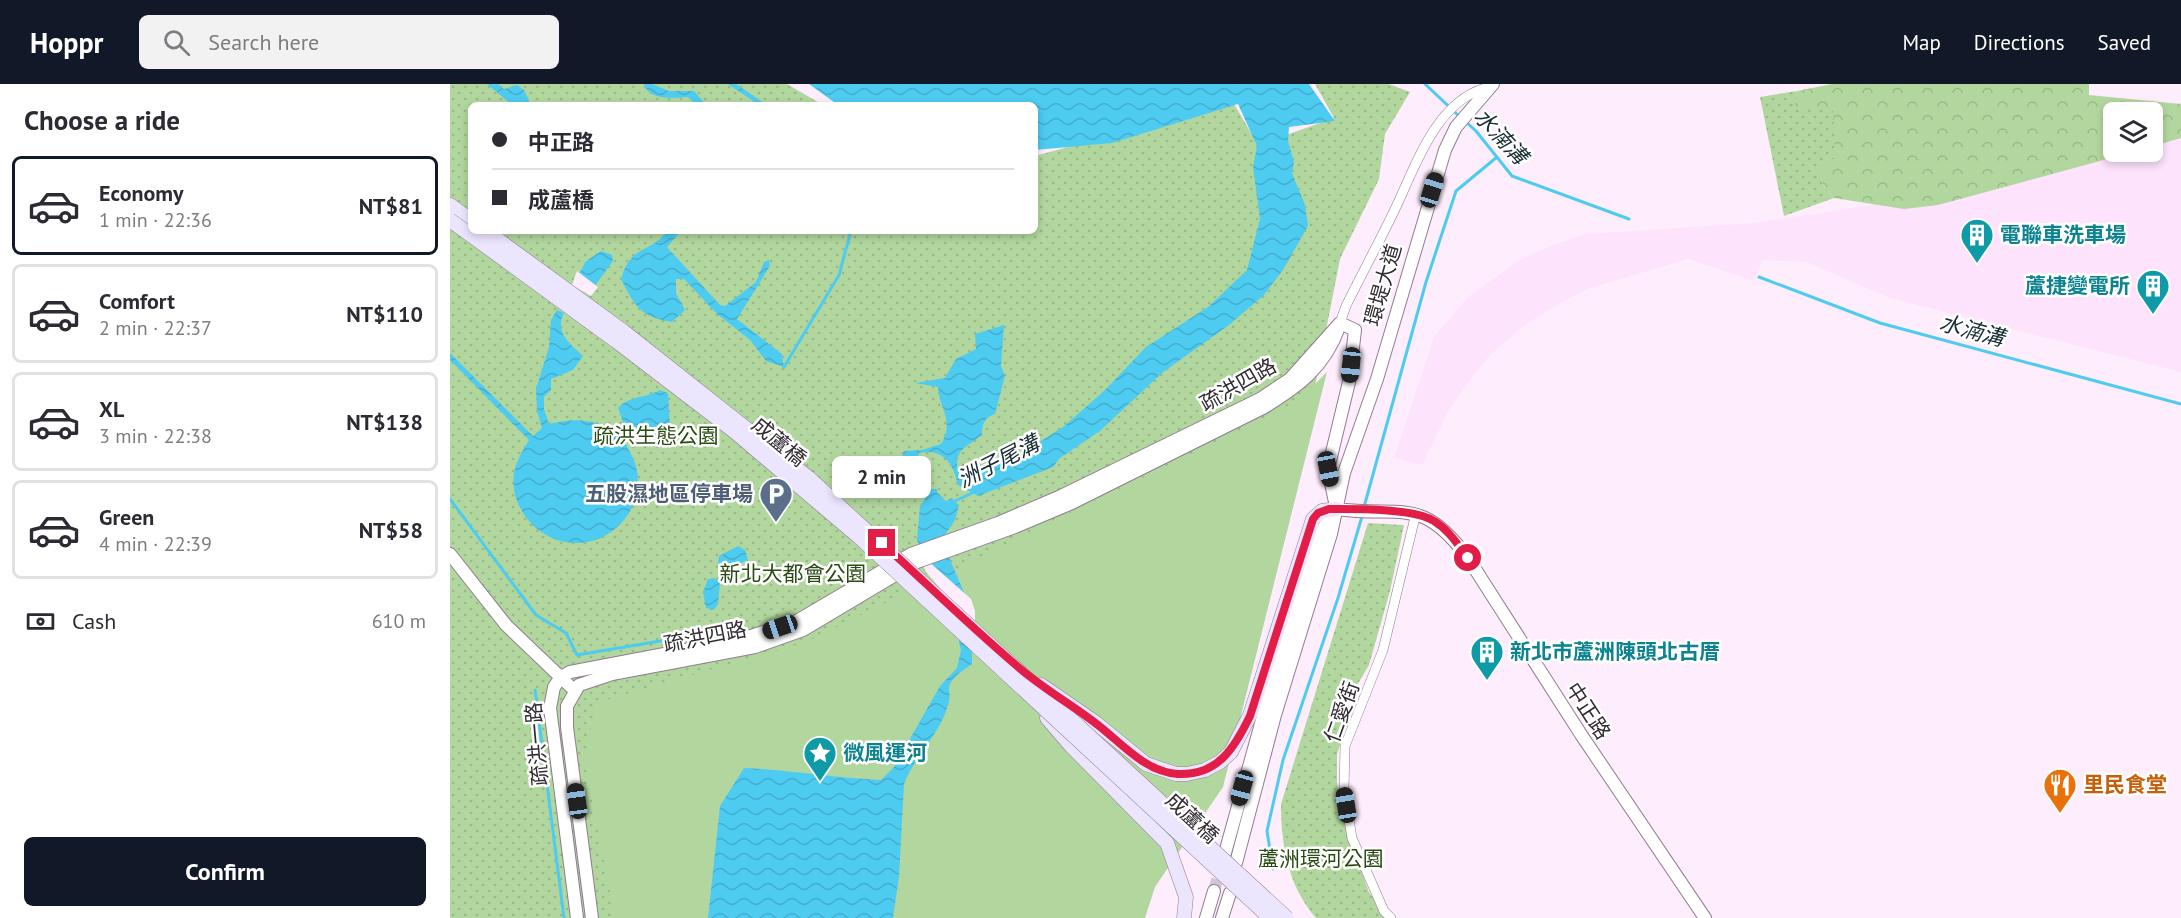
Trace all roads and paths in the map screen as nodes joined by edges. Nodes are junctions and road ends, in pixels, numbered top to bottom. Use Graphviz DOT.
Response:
graph roads {
  1 [pos="1488,89"];
  2 [pos="450,205"];
  3 [pos="468,218"];
  4 [pos="450,220"];
  5 [pos="468,233"];
  6 [pos="469,234"];
  7 [pos="490,234"];
  8 [pos="1340,323"];
  9 [pos="1336,509"];
  10 [pos="1416,513"];
  11 [pos="450,554"];
  12 [pos="914,558"];
  13 [pos="992,660"];
  14 [pos="1018,668"];
  15 [pos="561,677"];
  16 [pos="574,690"];
  17 [pos="1225,853"];
  18 [pos="1236,863"];
  19 [pos="1215,891"];
  20 [pos="1230,893"];
  21 [pos="577,918"];
  22 [pos="592,918"];
  23 [pos="1184,918"];
  24 [pos="1206,918"];
  25 [pos="1222,918"];
  26 [pos="1270,918"];
  27 [pos="1287,918"];
  28 [pos="1391,918"];
  29 [pos="1705,918"];
  1 -- 8 [label="street"];
  1 -- 9 [label="street, 環堤大道"];
  2 -- 3 [label="main road"];
  4 -- 5 [label="main road, 成蘆橋, bridge"];
  6 -- 13 [label="main road, 成蘆橋, bridge"];
  7 -- 14 [label="main road, 成蘆橋, bridge"];
  8 -- 9 [label="street"];
  8 -- 12 [label="street, 疏洪四路"];
  9 -- 10 [label="street, 中正路"];
  9 -- 14 [label="main road, bridge"];
  9 -- 17 [label="street, 環堤大道"];
  9 -- 18 [label="street, 環堤大道"];
  10 -- 28 [label="street, 仁愛街"];
  10 -- 29 [label="street, 中正路"];
  11 -- 15 [label="street"];
  12 -- 15 [label="street, 疏洪四路"];
  12 -- 16 [label="street, 疏洪四路"];
  13 -- 23 [label="main road, bridge"];
  13 -- 26 [label="main road, 成蘆橋, bridge"];
  14 -- 27 [label="main road, 成蘆橋, bridge"];
  15 -- 16 [label="street"];
  15 -- 21 [label="street, 疏洪一路"];
  16 -- 22 [label="street, 疏洪一路"];
  19 -- 24 [label="street"];
  20 -- 25 [label="street"];
}
